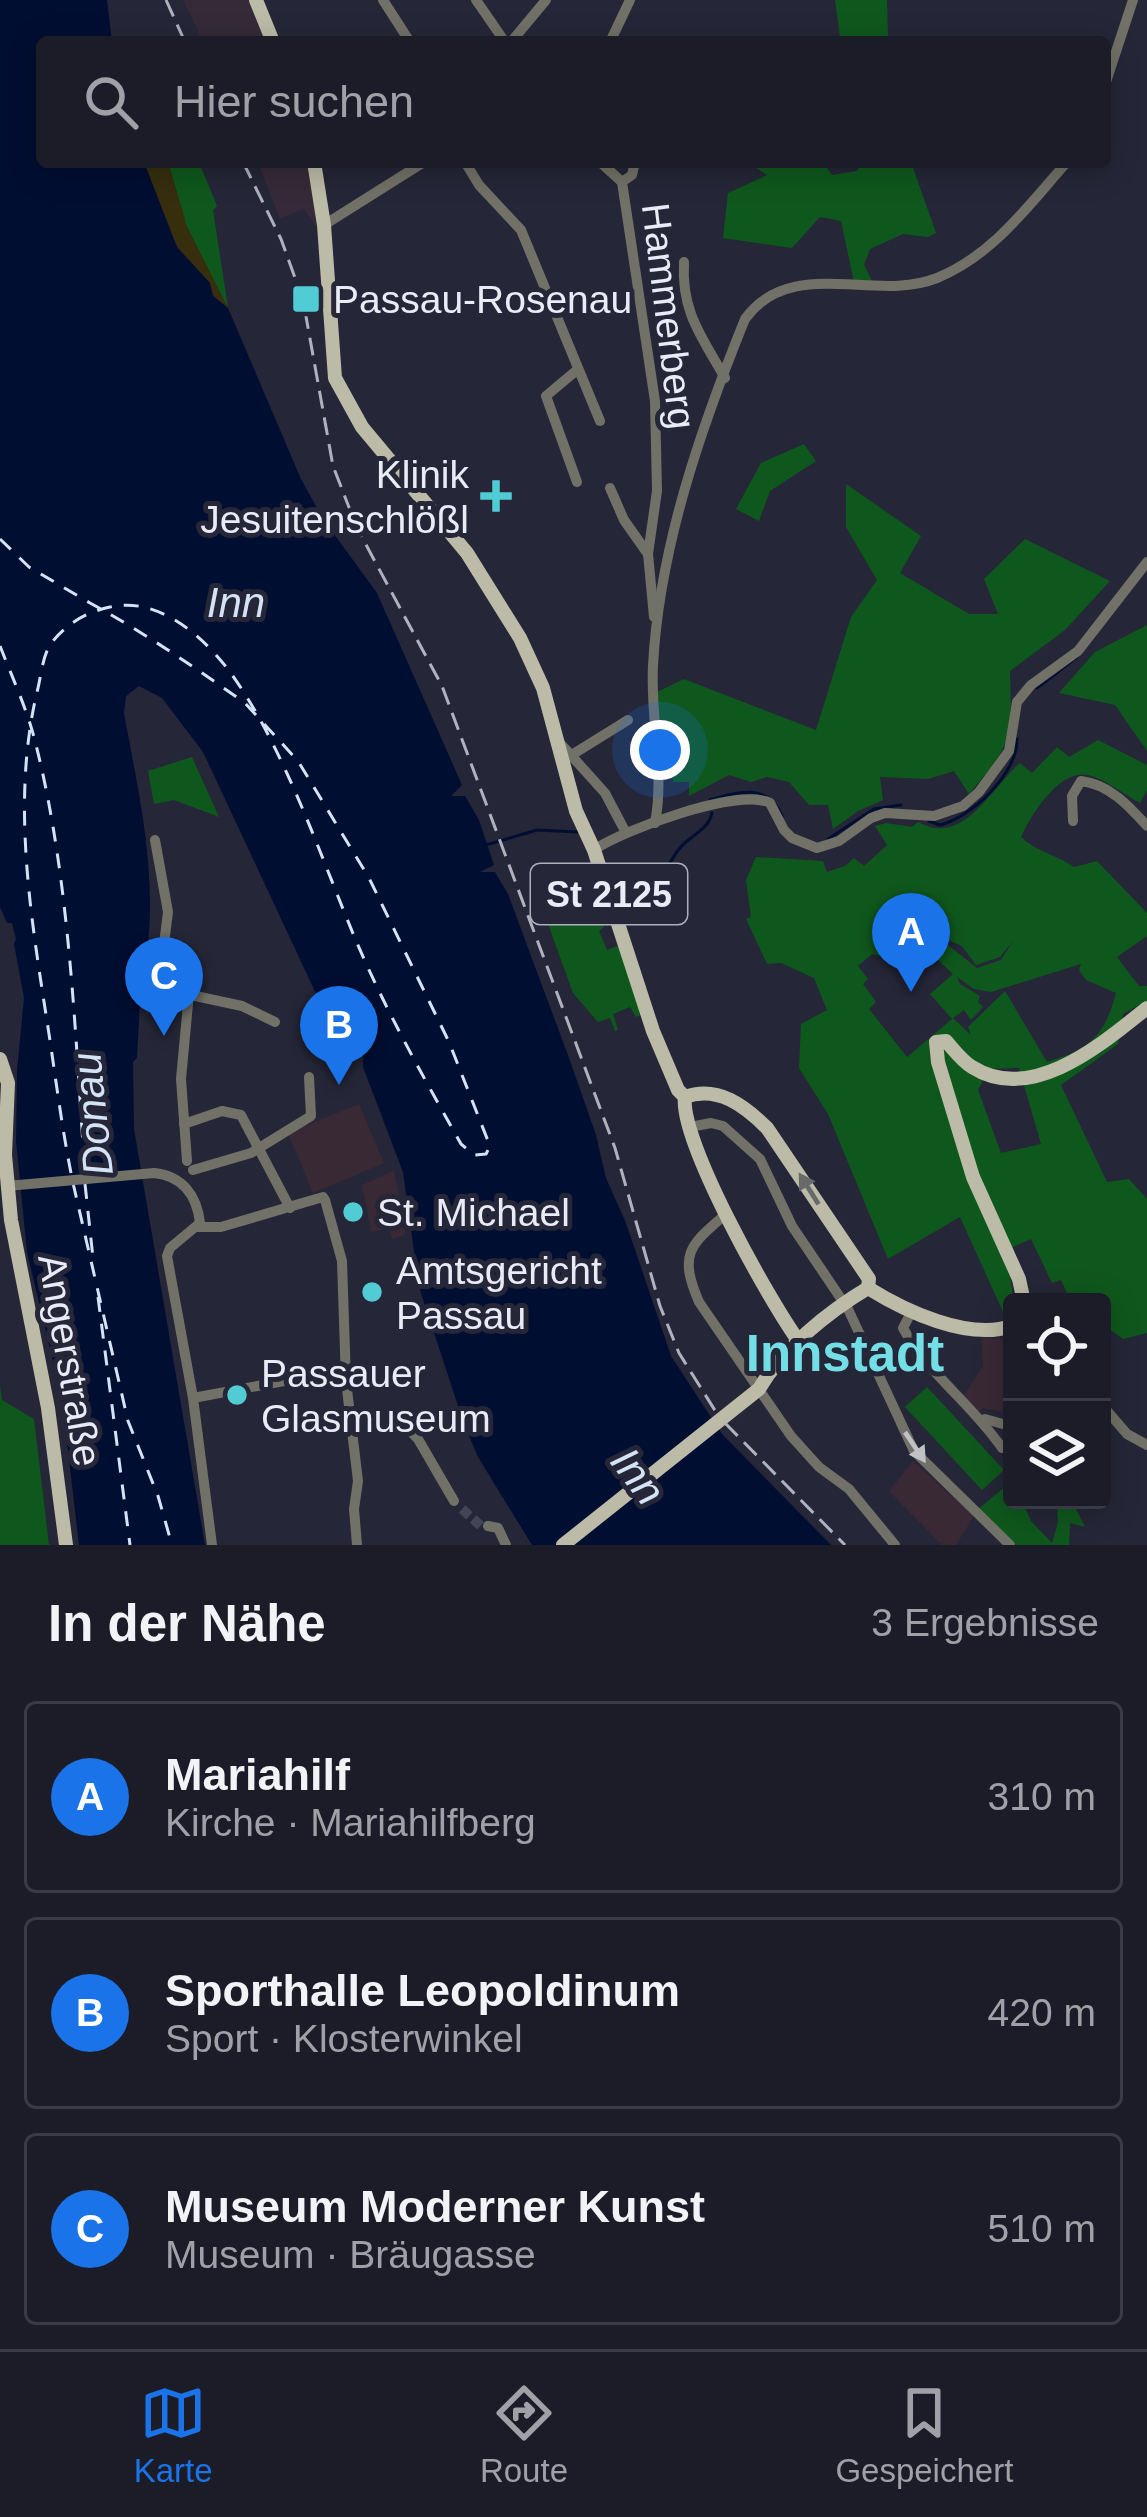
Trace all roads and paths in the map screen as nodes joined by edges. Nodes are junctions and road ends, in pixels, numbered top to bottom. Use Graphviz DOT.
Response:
graph roads {
  1 [pos="256,0"];
  2 [pos="382,0"];
  3 [pos="476,0"];
  4 [pos="546,0"];
  5 [pos="630,0"];
  6 [pos="1133,0"];
  7 [pos="271,36"];
  8 [pos="406,36"];
  9 [pos="503,36"];
  10 [pos="513,36"];
  11 [pos="613,36"];
  12 [pos="1111,67"];
  13 [pos="315,168"];
  14 [pos="414,168"];
  15 [pos="469,168"];
  16 [pos="607,168"];
  17 [pos="634,168"];
  18 [pos="1061,168"];
  19 [pos="622,182"];
  20 [pos="324,225"];
  21 [pos="684,262"];
  22 [pos="578,370"];
  23 [pos="725,378"];
  24 [pos="600,421"];
  25 [pos="577,482"];
  26 [pos="610,488"];
  27 [pos="648,554"];
  28 [pos="1147,562"];
  29 [pos="656,632"];
  30 [pos="628,720"];
  31 [pos="558,741"];
  32 [pos="570,756"];
  33 [pos="1072,821"];
  34 [pos="655,823"];
  35 [pos="1147,826"];
  36 [pos="625,831"];
  37 [pos="155,840"];
  38 [pos="594,850"];
  39 [pos="186,994"];
  40 [pos="1146,1010"];
  41 [pos="275,1022"];
  42 [pos="0,1059"];
  43 [pos="309,1077"];
  44 [pos="692,1095"];
  45 [pos="184,1124"];
  46 [pos="690,1127"];
  47 [pos="261,1147"];
  48 [pos="190,1166"];
  49 [pos="160,1173"];
  50 [pos="9,1186"];
  51 [pos="186,1186"];
  52 [pos="0,1206"];
  53 [pos="290,1208"];
  54 [pos="727,1213"];
  55 [pos="197,1227"];
  56 [pos="868,1288"];
  57 [pos="1022,1293"];
  58 [pos="843,1302"];
  59 [pos="913,1311"];
  60 [pos="1003,1328"];
  61 [pos="800,1343"];
  62 [pos="346,1381"];
  63 [pos="759,1389"];
  64 [pos="193,1398"];
  65 [pos="1111,1415"];
  66 [pos="352,1430"];
  67 [pos="1147,1444"];
  68 [pos="1003,1447"];
  69 [pos="457,1505"];
  70 [pos="488,1526"];
  71 [pos="62,1545"];
  72 [pos="212,1545"];
  73 [pos="357,1545"];
  74 [pos="506,1545"];
  75 [pos="563,1545"];
  76 [pos="895,1545"];
  77 [pos="1010,1545"];
  1 -- 7 [label="main road"];
  2 -- 8 [label="street"];
  3 -- 9 [label="street"];
  4 -- 10 [label="street"];
  5 -- 11 [label="street"];
  6 -- 12 [label="street"];
  13 -- 20 [label="main road, St 2125"];
  14 -- 20 [label="street"];
  15 -- 22 [label="street"];
  16 -- 19 [label="street"];
  17 -- 19 [label="street, Hammerberg"];
  18 -- 23 [label="street"];
  19 -- 27 [label="street, Hammerberg"];
  20 -- 31 [label="main road, St 2125"];
  21 -- 23 [label="street"];
  22 -- 24 [label="street"];
  22 -- 25 [label="street"];
  23 -- 29 [label="street"];
  26 -- 27 [label="street, Hammerberg"];
  27 -- 29 [label="street, Hammerberg"];
  28 -- 34 [label="street"];
  29 -- 34 [label="street"];
  30 -- 32 [label="street"];
  31 -- 32 [label="street"];
  31 -- 38 [label="main road, St 2125"];
  32 -- 36 [label="street"];
  33 -- 35 [label="street"];
  34 -- 36 [label="street"];
  36 -- 38 [label="street"];
  37 -- 39 [label="street"];
  38 -- 44 [label="main road, St 2125"];
  39 -- 41 [label="street"];
  39 -- 45 [label="street"];
  40 -- 57 [label="main road"];
  42 -- 50 [label="main road, Angerstraße"];
  43 -- 47 [label="street"];
  44 -- 46 [label="main road, St 2125"];
  56 -- 44 [label="main road, one-way"];
  45 -- 47 [label="street"];
  45 -- 48 [label="street"];
  46 -- 54 [label="main road, St 2125"];
  46 -- 58 [label="street"];
  47 -- 48 [label="street"];
  47 -- 53 [label="street"];
  48 -- 49 [label="street"];
  48 -- 51 [label="street"];
  49 -- 50 [label="street"];
  49 -- 51 [label="street"];
  50 -- 71 [label="main road, Angerstraße"];
  51 -- 55 [label="street"];
  52 -- 71 [label="main road, Angerstraße"];
  53 -- 55 [label="street"];
  53 -- 62 [label="street"];
  54 -- 61 [label="main road, St 2125"];
  54 -- 63 [label="street"];
  55 -- 64 [label="street"];
  56 -- 58 [label="main road"];
  56 -- 59 [label="main road"];
  58 -- 61 [label="main road"];
  58 -- 77 [label="street, one-way"];
  59 -- 60 [label="main road"];
  59 -- 68 [label="street"];
  61 -- 63 [label="main road"];
  62 -- 64 [label="street"];
  62 -- 66 [label="street"];
  63 -- 75 [label="main road"];
  63 -- 76 [label="street"];
  64 -- 72 [label="street"];
  65 -- 67 [label="street"];
  66 -- 69 [label="street"];
  66 -- 73 [label="street"];
  70 -- 74 [label="street"];
}
